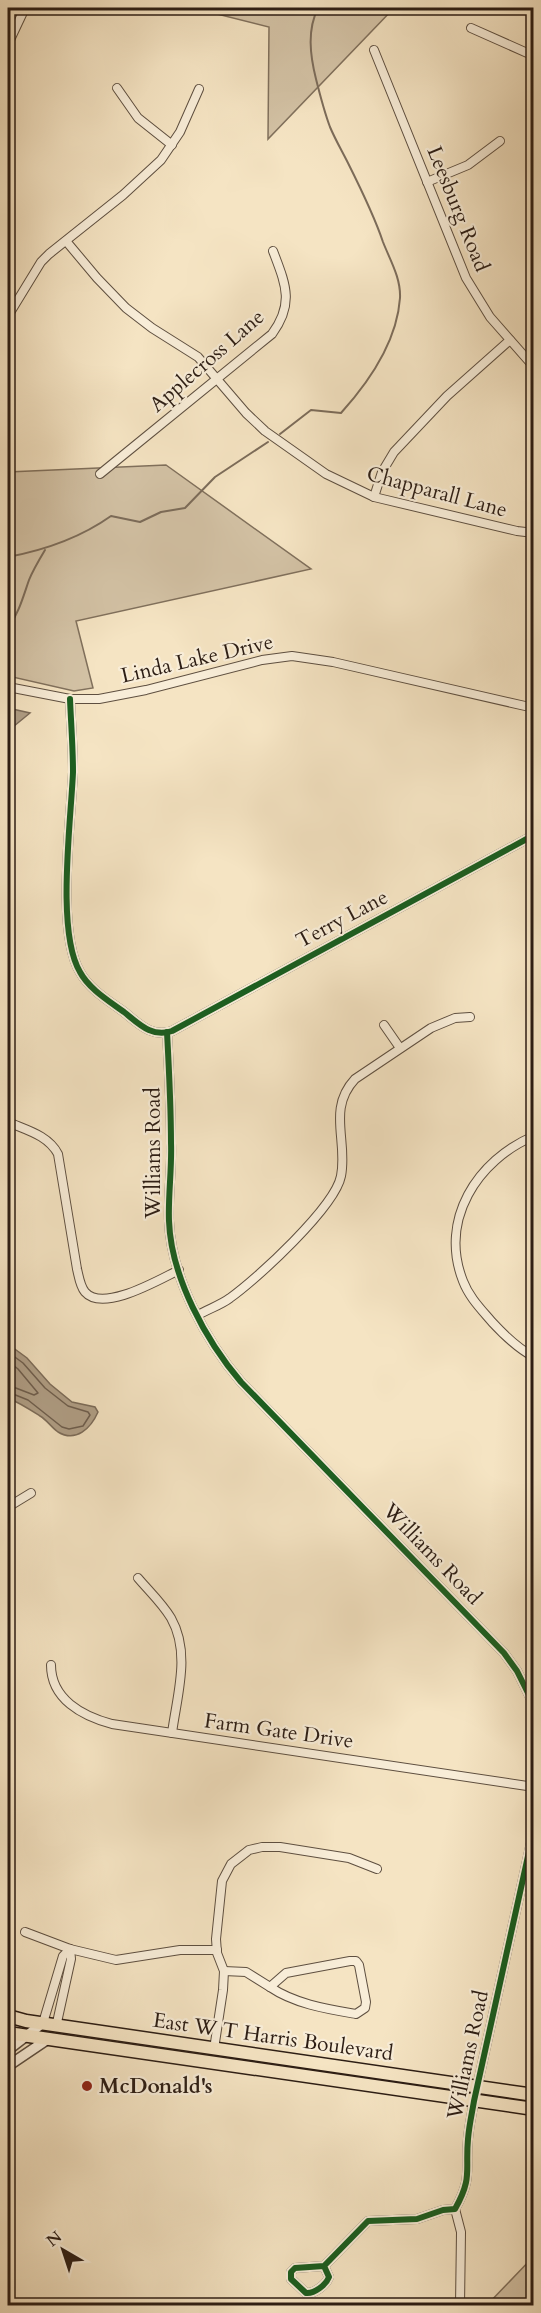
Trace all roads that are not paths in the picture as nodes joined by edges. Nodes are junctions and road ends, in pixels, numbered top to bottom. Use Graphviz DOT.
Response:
graph roads {
  1 [pos="25,8"];
  2 [pos="471,28"];
  3 [pos="8,45"];
  4 [pos="374,50"];
  5 [pos="534,56"];
  6 [pos="117,88"];
  7 [pos="199,88"];
  8 [pos="500,141"];
  9 [pos="172,145"];
  10 [pos="427,182"];
  11 [pos="66,241"];
  12 [pos="273,251"];
  13 [pos="8,316"];
  14 [pos="510,340"];
  15 [pos="534,367"];
  16 [pos="218,379"];
  17 [pos="100,474"];
  18 [pos="374,496"];
  19 [pos="534,533"];
  20 [pos="8,687"];
  21 [pos="70,699"];
  22 [pos="534,708"];
  23 [pos="534,835"];
  24 [pos="470,1017"];
  25 [pos="384,1025"];
  26 [pos="167,1032"];
  27 [pos="400,1048"];
  28 [pos="8,1122"];
  29 [pos="534,1136"];
  30 [pos="179,1270"];
  31 [pos="198,1315"];
  32 [pos="534,1357"];
  33 [pos="31,1493"];
  34 [pos="8,1507"];
  35 [pos="138,1578"];
  36 [pos="51,1665"];
  37 [pos="534,1705"];
  38 [pos="172,1733"];
  39 [pos="534,1787"];
  40 [pos="534,1828"];
  41 [pos="377,1869"];
  42 [pos="25,1932"];
  43 [pos="70,1949"];
  44 [pos="217,1950"];
  45 [pos="224,1971"];
  46 [pos="270,1987"];
  47 [pos="8,2016"];
  48 [pos="43,2023"];
  49 [pos="57,2025"];
  50 [pos="8,2033"];
  51 [pos="28,2036"];
  52 [pos="48,2039"];
  53 [pos="214,2049"];
  54 [pos="8,2050"];
  55 [pos="8,2066"];
  56 [pos="476,2087"];
  57 [pos="534,2095"];
  58 [pos="474,2101"];
  59 [pos="534,2109"];
  60 [pos="455,2209"];
  61 [pos="324,2266"];
  62 [pos="460,2306"];
  1 -- 3 [label="street"];
  2 -- 5 [label="street"];
  4 -- 10 [label="street, Leesburg Road"];
  6 -- 9 [label="street"];
  7 -- 9 [label="street"];
  8 -- 10 [label="street"];
  9 -- 11 [label="street"];
  10 -- 14 [label="street, Leesburg Road"];
  11 -- 13 [label="street"];
  11 -- 16 [label="street, Chapparall Lane"];
  12 -- 16 [label="street, Applecross Lane"];
  14 -- 15 [label="street, Leesburg Road"];
  14 -- 18 [label="street"];
  16 -- 17 [label="street, Applecross Lane"];
  16 -- 18 [label="street, Chapparall Lane"];
  18 -- 19 [label="street, Chapparall Lane"];
  20 -- 21 [label="street, Linda Lake Drive"];
  21 -- 22 [label="street, Linda Lake Drive"];
  21 -- 26 [label="street"];
  23 -- 26 [label="street, Terry Lane"];
  24 -- 27 [label="street"];
  25 -- 27 [label="street"];
  26 -- 30 [label="street, Williams Road"];
  27 -- 31 [label="street"];
  28 -- 30 [label="street"];
  29 -- 32 [label="street"];
  30 -- 31 [label="street, Williams Road"];
  31 -- 37 [label="street, Williams Road"];
  33 -- 34 [label="street"];
  35 -- 38 [label="street"];
  36 -- 38 [label="street, Farm Gate Drive"];
  38 -- 39 [label="street, Farm Gate Drive"];
  40 -- 56 [label="street, Williams Road"];
  41 -- 44 [label="street"];
  42 -- 43 [label="street"];
  43 -- 44 [label="street"];
  43 -- 48 [label="street"];
  43 -- 49 [label="street"];
  44 -- 45 [label="street"];
  45 -- 46 [label="street"];
  45 -- 53 [label="street"];
  46 -- 46 [label="street"];
  47 -- 48 [label="main road, East W T Harris Boulevard"];
  48 -- 49 [label="main road, East W T Harris Boulevard"];
  48 -- 51 [label="street"];
  49 -- 52 [label="street"];
  49 -- 53 [label="main road, East W T Harris Boulevard"];
  50 -- 51 [label="main road, East W T Harris Boulevard"];
  51 -- 52 [label="main road, East W T Harris Boulevard"];
  51 -- 54 [label="street"];
  52 -- 55 [label="street"];
  52 -- 58 [label="main road, East W T Harris Boulevard"];
  53 -- 56 [label="main road, East W T Harris Boulevard"];
  56 -- 57 [label="main road, East W T Harris Boulevard"];
  56 -- 58 [label="street, Williams Road"];
  58 -- 59 [label="main road, East W T Harris Boulevard"];
  58 -- 60 [label="street, Williams Road"];
  60 -- 61 [label="street"];
  60 -- 62 [label="street"];
  61 -- 61 [label="street"];
}
